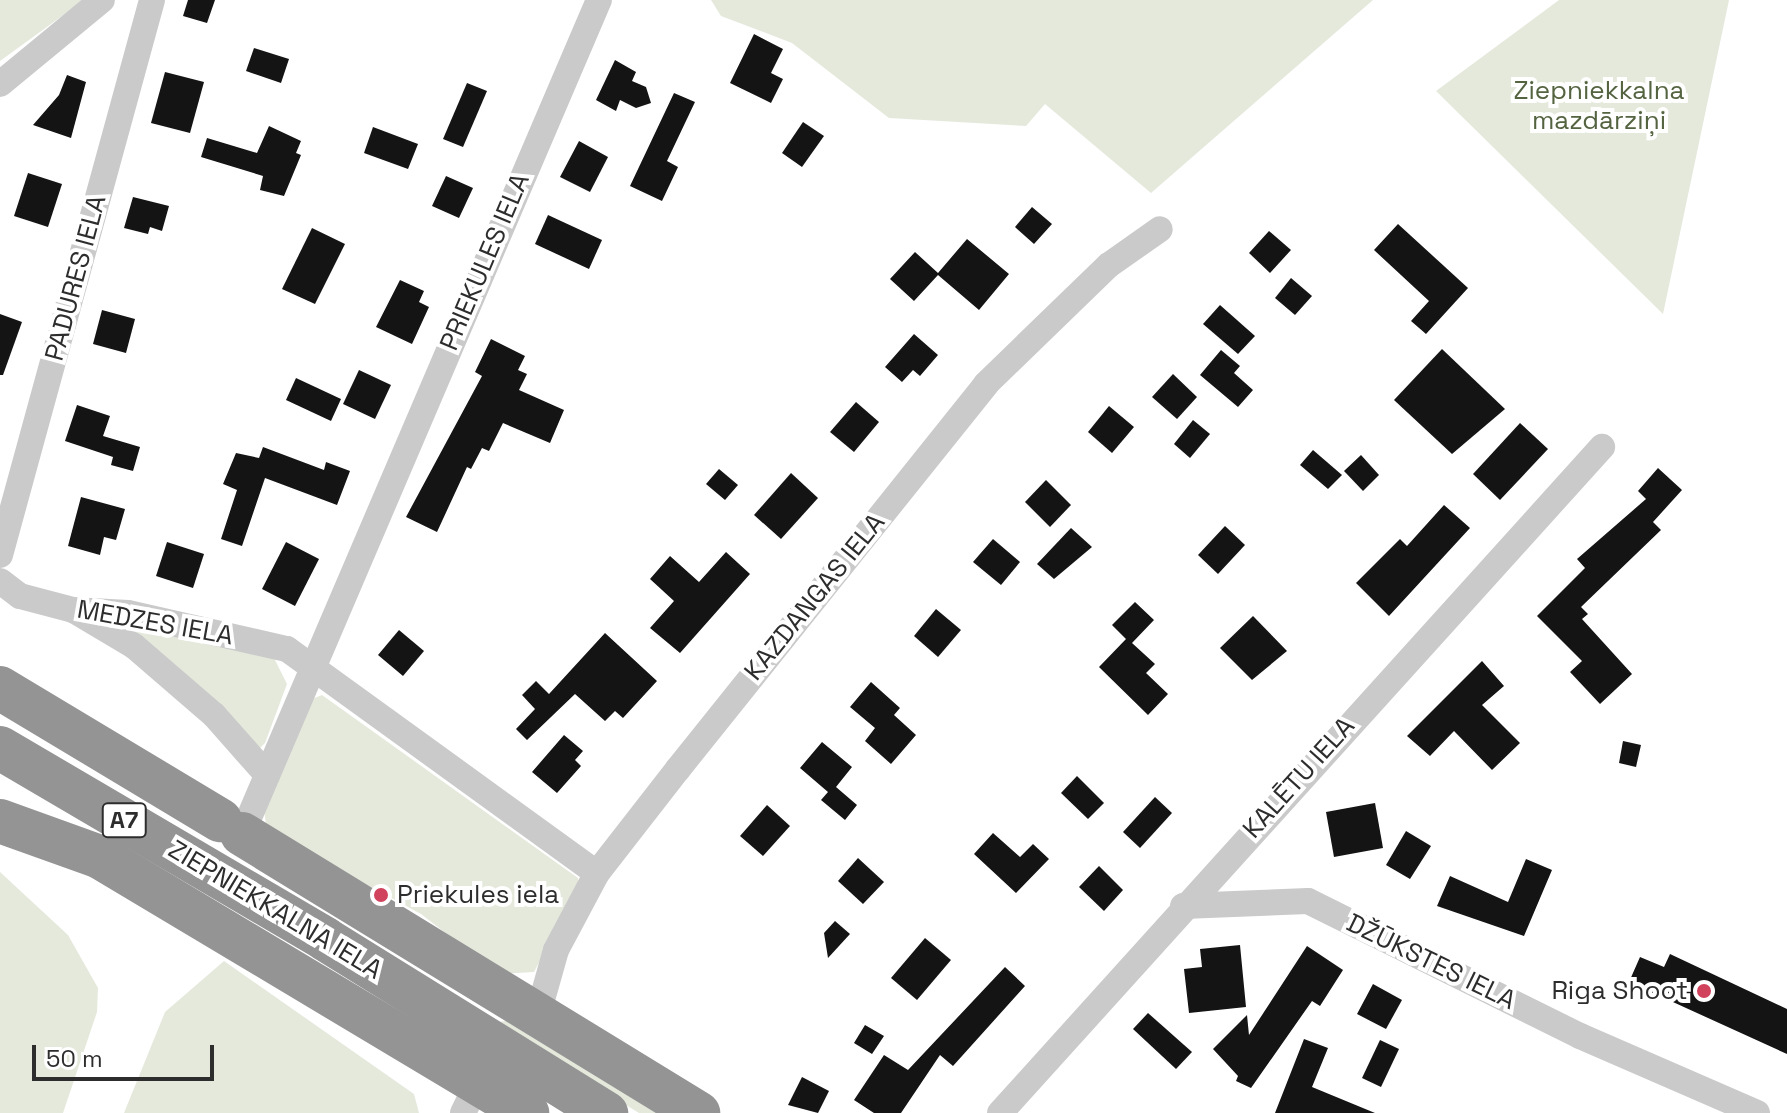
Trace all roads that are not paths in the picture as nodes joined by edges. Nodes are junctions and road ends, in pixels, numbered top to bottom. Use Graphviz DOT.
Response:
graph roads {
  1 [pos="102,0"];
  2 [pos="152,0"];
  3 [pos="599,0"];
  4 [pos="0,84"];
  5 [pos="1160,229"];
  6 [pos="1602,447"];
  7 [pos="0,555"];
  8 [pos="0,581"];
  9 [pos="73,610"];
  10 [pos="311,665"];
  11 [pos="0,688"];
  12 [pos="0,748"];
  13 [pos="267,775"];
  14 [pos="0,821"];
  15 [pos="231,827"];
  16 [pos="597,873"];
  17 [pos="1183,906"];
  18 [pos="424,1001"];
  19 [pos="538,1014"];
  20 [pos="470,1100"];
  21 [pos="527,1113"];
  22 [pos="606,1113"];
  23 [pos="698,1113"];
  24 [pos="1000,1113"];
  25 [pos="1757,1113"];
  1 -- 4 [label="street"];
  2 -- 7 [label="street, PADURES IELA"];
  3 -- 10 [label="street, PRIEKULES IELA"];
  5 -- 16 [label="street, KAZDANGAS IELA"];
  6 -- 17 [label="street, KALĒTU IELA"];
  8 -- 9 [label="street, MEDZES IELA"];
  9 -- 10 [label="street, MEDZES IELA"];
  9 -- 13 [label="street"];
  10 -- 13 [label="street, PRIEKULES IELA"];
  10 -- 16 [label="street, MEDZES IELA"];
  11 -- 15 [label="highway, ZIEPNIEKKALNA IELA / A7"];
  12 -- 18 [label="highway, ZIEPNIEKKALNA IELA / A7"];
  13 -- 15 [label="street, PRIEKULES IELA"];
  14 -- 20 [label="highway"];
  15 -- 19 [label="highway, ZIEPNIEKKALNA IELA / A7"];
  16 -- 19 [label="street, KAZDANGAS IELA"];
  17 -- 24 [label="street, KALĒTU IELA"];
  17 -- 25 [label="street, DŽŪKSTES IELA"];
  18 -- 19 [label="highway, ZIEPNIEKKALNA IELA / A7"];
  18 -- 22 [label="highway, ZIEPNIEKKALNA IELA / A7"];
  19 -- 23 [label="highway, ZIEPNIEKKALNA IELA / A7"];
  20 -- 21 [label="highway"];
}
